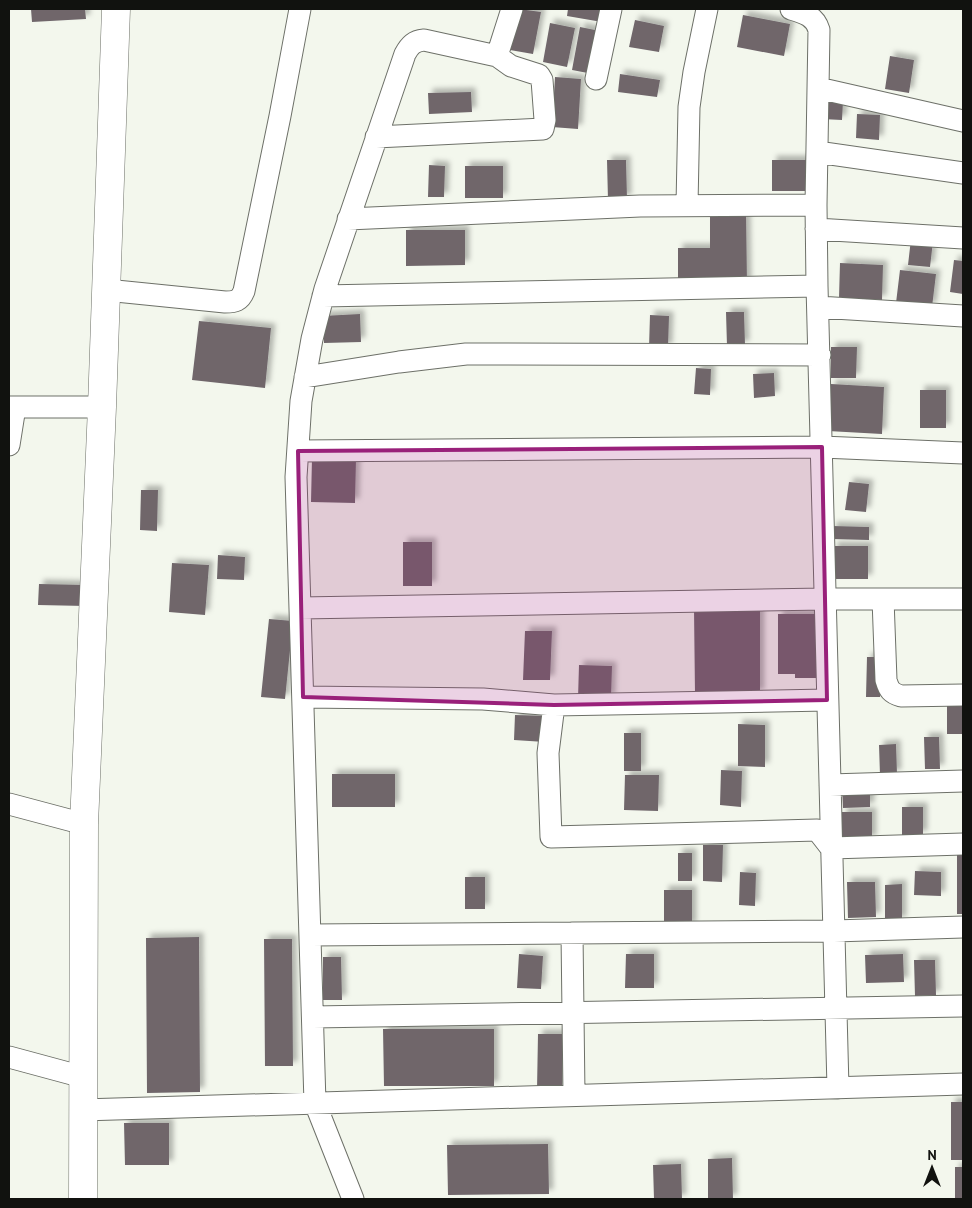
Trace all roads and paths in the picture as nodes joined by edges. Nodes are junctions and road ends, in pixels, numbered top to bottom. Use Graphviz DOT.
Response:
graph roads {
  1 [pos="116,9"];
  2 [pos="300,9"];
  3 [pos="512,9"];
  4 [pos="611,9"];
  5 [pos="707,9"];
  6 [pos="791,9"];
  7 [pos="497,56"];
  8 [pos="596,79"];
  9 [pos="818,88"];
  10 [pos="963,121"];
  11 [pos="376,137"];
  12 [pos="817,152"];
  13 [pos="963,174"];
  14 [pos="687,205"];
  15 [pos="816,205"];
  16 [pos="348,219"];
  17 [pos="816,229"];
  18 [pos="963,238"];
  19 [pos="817,286"];
  20 [pos="106,290"];
  21 [pos="323,296"];
  22 [pos="818,307"];
  23 [pos="963,316"];
  24 [pos="820,355"];
  25 [pos="305,377"];
  26 [pos="12,407"];
  27 [pos="102,407"];
  28 [pos="9,445"];
  29 [pos="822,447"];
  30 [pos="298,451"];
  31 [pos="963,453"];
  32 [pos="824,599"];
  33 [pos="883,599"];
  34 [pos="963,599"];
  35 [pos="300,608"];
  36 [pos="963,695"];
  37 [pos="303,698"];
  38 [pos="827,700"];
  39 [pos="554,704"];
  40 [pos="963,781"];
  41 [pos="830,785"];
  42 [pos="9,804"];
  43 [pos="84,824"];
  44 [pos="963,844"];
  45 [pos="831,848"];
  46 [pos="963,927"];
  47 [pos="834,931"];
  48 [pos="572,933"];
  49 [pos="310,935"];
  50 [pos="963,1006"];
  51 [pos="836,1009"];
  52 [pos="572,1013"];
  53 [pos="313,1017"];
  54 [pos="9,1057"];
  55 [pos="83,1077"];
  56 [pos="963,1084"];
  57 [pos="838,1088"];
  58 [pos="574,1096"];
  59 [pos="315,1103"];
  60 [pos="82,1110"];
  61 [pos="83,1199"];
  62 [pos="353,1199"];
  1 -- 20 [label="street"];
  2 -- 20 [label="street"];
  3 -- 7 [label="street"];
  4 -- 8 [label="street"];
  5 -- 14 [label="street"];
  6 -- 9 [label="street"];
  7 -- 11 [label="street"];
  7 -- 11 [label="street"];
  9 -- 10 [label="street"];
  9 -- 12 [label="street"];
  11 -- 16 [label="street"];
  12 -- 13 [label="street"];
  12 -- 15 [label="street"];
  14 -- 15 [label="street"];
  14 -- 16 [label="street"];
  15 -- 17 [label="street"];
  16 -- 21 [label="street"];
  17 -- 18 [label="street"];
  17 -- 19 [label="street"];
  19 -- 21 [label="street"];
  19 -- 22 [label="street"];
  20 -- 27 [label="street"];
  21 -- 25 [label="street"];
  22 -- 23 [label="street"];
  22 -- 24 [label="street"];
  24 -- 25 [label="street"];
  24 -- 29 [label="street"];
  25 -- 30 [label="street"];
  26 -- 27 [label="street"];
  26 -- 28 [label="street"];
  27 -- 43 [label="street"];
  29 -- 30 [label="street"];
  29 -- 31 [label="street"];
  29 -- 32 [label="street"];
  30 -- 35 [label="street"];
  32 -- 33 [label="street"];
  32 -- 35 [label="street"];
  32 -- 38 [label="street"];
  33 -- 34 [label="street"];
  33 -- 36 [label="street"];
  35 -- 37 [label="street"];
  37 -- 39 [label="street"];
  37 -- 49 [label="street"];
  38 -- 39 [label="street"];
  38 -- 41 [label="street"];
  39 -- 45 [label="street"];
  40 -- 41 [label="street"];
  41 -- 45 [label="street"];
  42 -- 43 [label="street"];
  43 -- 55 [label="street"];
  44 -- 45 [label="street"];
  45 -- 47 [label="street"];
  46 -- 47 [label="street"];
  47 -- 48 [label="street"];
  47 -- 51 [label="street"];
  48 -- 49 [label="street"];
  48 -- 52 [label="street"];
  49 -- 53 [label="street"];
  50 -- 51 [label="street"];
  51 -- 52 [label="street"];
  51 -- 57 [label="street"];
  52 -- 53 [label="street"];
  52 -- 58 [label="street"];
  53 -- 59 [label="street"];
  54 -- 55 [label="street"];
  55 -- 60 [label="street"];
  56 -- 57 [label="street"];
  57 -- 58 [label="street"];
  58 -- 59 [label="street"];
  59 -- 60 [label="street"];
  59 -- 62 [label="street"];
  60 -- 61 [label="street"];
}
